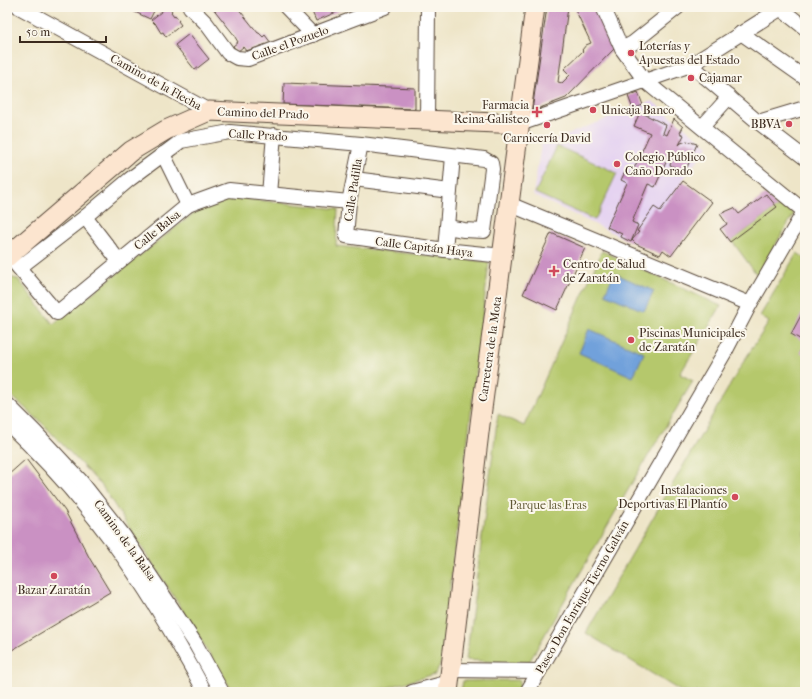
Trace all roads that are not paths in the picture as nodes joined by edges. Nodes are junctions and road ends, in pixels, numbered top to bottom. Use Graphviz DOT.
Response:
graph roads {
  1 [pos="19,7"];
  2 [pos="190,7"];
  3 [pos="286,7"];
  4 [pos="385,7"];
  5 [pos="428,7"];
  6 [pos="535,7"];
  7 [pos="603,7"];
  8 [pos="678,7"];
  9 [pos="782,8"];
  10 [pos="805,28"];
  11 [pos="741,33"];
  12 [pos="313,35"];
  13 [pos="622,49"];
  14 [pos="691,65"];
  15 [pos="805,78"];
  16 [pos="645,81"];
  17 [pos="729,97"];
  18 [pos="805,108"];
  19 [pos="209,111"];
  20 [pos="427,121"];
  21 [pos="758,122"];
  22 [pos="520,124"];
  23 [pos="702,127"];
  24 [pos="166,130"];
  25 [pos="274,135"];
  26 [pos="360,144"];
  27 [pos="131,151"];
  28 [pos="163,154"];
  29 [pos="453,156"];
  30 [pos="805,158"];
  31 [pos="354,179"];
  32 [pos="450,191"];
  33 [pos="269,194"];
  34 [pos="349,202"];
  35 [pos="509,204"];
  36 [pos="188,205"];
  37 [pos="805,211"];
  38 [pos="85,217"];
  39 [pos="447,227"];
  40 [pos="346,236"];
  41 [pos="445,250"];
  42 [pos="503,256"];
  43 [pos="12,260"];
  44 [pos="119,261"];
  45 [pos="750,304"];
  46 [pos="7,404"];
  47 [pos="7,423"];
  48 [pos="539,671"];
  49 [pos="449,682"];
  50 [pos="205,692"];
  51 [pos="222,692"];
  52 [pos="412,692"];
  53 [pos="527,692"];
  1 -- 19 [label="street, Camino de la Flecha"];
  2 -- 12 [label="street, Calle el Pozuelo"];
  3 -- 12 [label="street"];
  4 -- 12 [label="street, Calle el Pozuelo"];
  5 -- 20 [label="street"];
  6 -- 22 [label="main road, Carretera de la Mota"];
  7 -- 13 [label="street"];
  8 -- 13 [label="street"];
  9 -- 10 [label="street"];
  9 -- 11 [label="street"];
  11 -- 14 [label="street"];
  11 -- 15 [label="street"];
  13 -- 16 [label="street"];
  14 -- 16 [label="street"];
  14 -- 17 [label="street"];
  16 -- 22 [label="street"];
  16 -- 23 [label="street"];
  17 -- 21 [label="street"];
  17 -- 23 [label="street"];
  18 -- 21 [label="street"];
  19 -- 20 [label="main road, Camino del Prado"];
  19 -- 24 [label="main road, Camino del Prado"];
  20 -- 22 [label="main road, Camino del Prado"];
  21 -- 30 [label="street"];
  22 -- 35 [label="main road, Carretera de la Mota"];
  23 -- 37 [label="street"];
  24 -- 27 [label="main road, Camino del Prado"];
  24 -- 28 [label="street"];
  25 -- 26 [label="street, Calle Prado"];
  25 -- 28 [label="street, Calle Prado"];
  25 -- 33 [label="street"];
  26 -- 29 [label="street, Calle Prado"];
  26 -- 31 [label="street, Calle Padilla"];
  27 -- 28 [label="street"];
  27 -- 43 [label="main road, Camino del Prado"];
  28 -- 36 [label="street"];
  28 -- 38 [label="street, Calle Prado"];
  29 -- 32 [label="street"];
  29 -- 39 [label="street, Calle Prado"];
  31 -- 32 [label="street"];
  31 -- 34 [label="street, Calle Padilla"];
  32 -- 39 [label="street"];
  33 -- 34 [label="street, Calle Balsa"];
  33 -- 36 [label="street, Calle Balsa"];
  34 -- 40 [label="street, Calle Padilla"];
  35 -- 42 [label="main road, Carretera de la Mota"];
  35 -- 45 [label="street"];
  36 -- 44 [label="street, Calle Balsa"];
  37 -- 45 [label="street, Paseo Don Enrique Tierno Galván"];
  38 -- 43 [label="street, Calle Prado"];
  38 -- 44 [label="street"];
  39 -- 41 [label="street"];
  40 -- 41 [label="street, Calle Capitán Haya"];
  41 -- 42 [label="street, Calle Capitán Haya"];
  42 -- 49 [label="main road, Carretera de la Mota"];
  43 -- 44 [label="street, Calle Balsa"];
  45 -- 48 [label="street, Paseo Don Enrique Tierno Galván"];
  46 -- 51 [label="street, Camino de la Balsa"];
  47 -- 50 [label="street, Camino de la Balsa"];
  48 -- 49 [label="street"];
  48 -- 53 [label="street, Paseo Don Enrique Tierno Galván"];
  49 -- 52 [label="street"];
}
